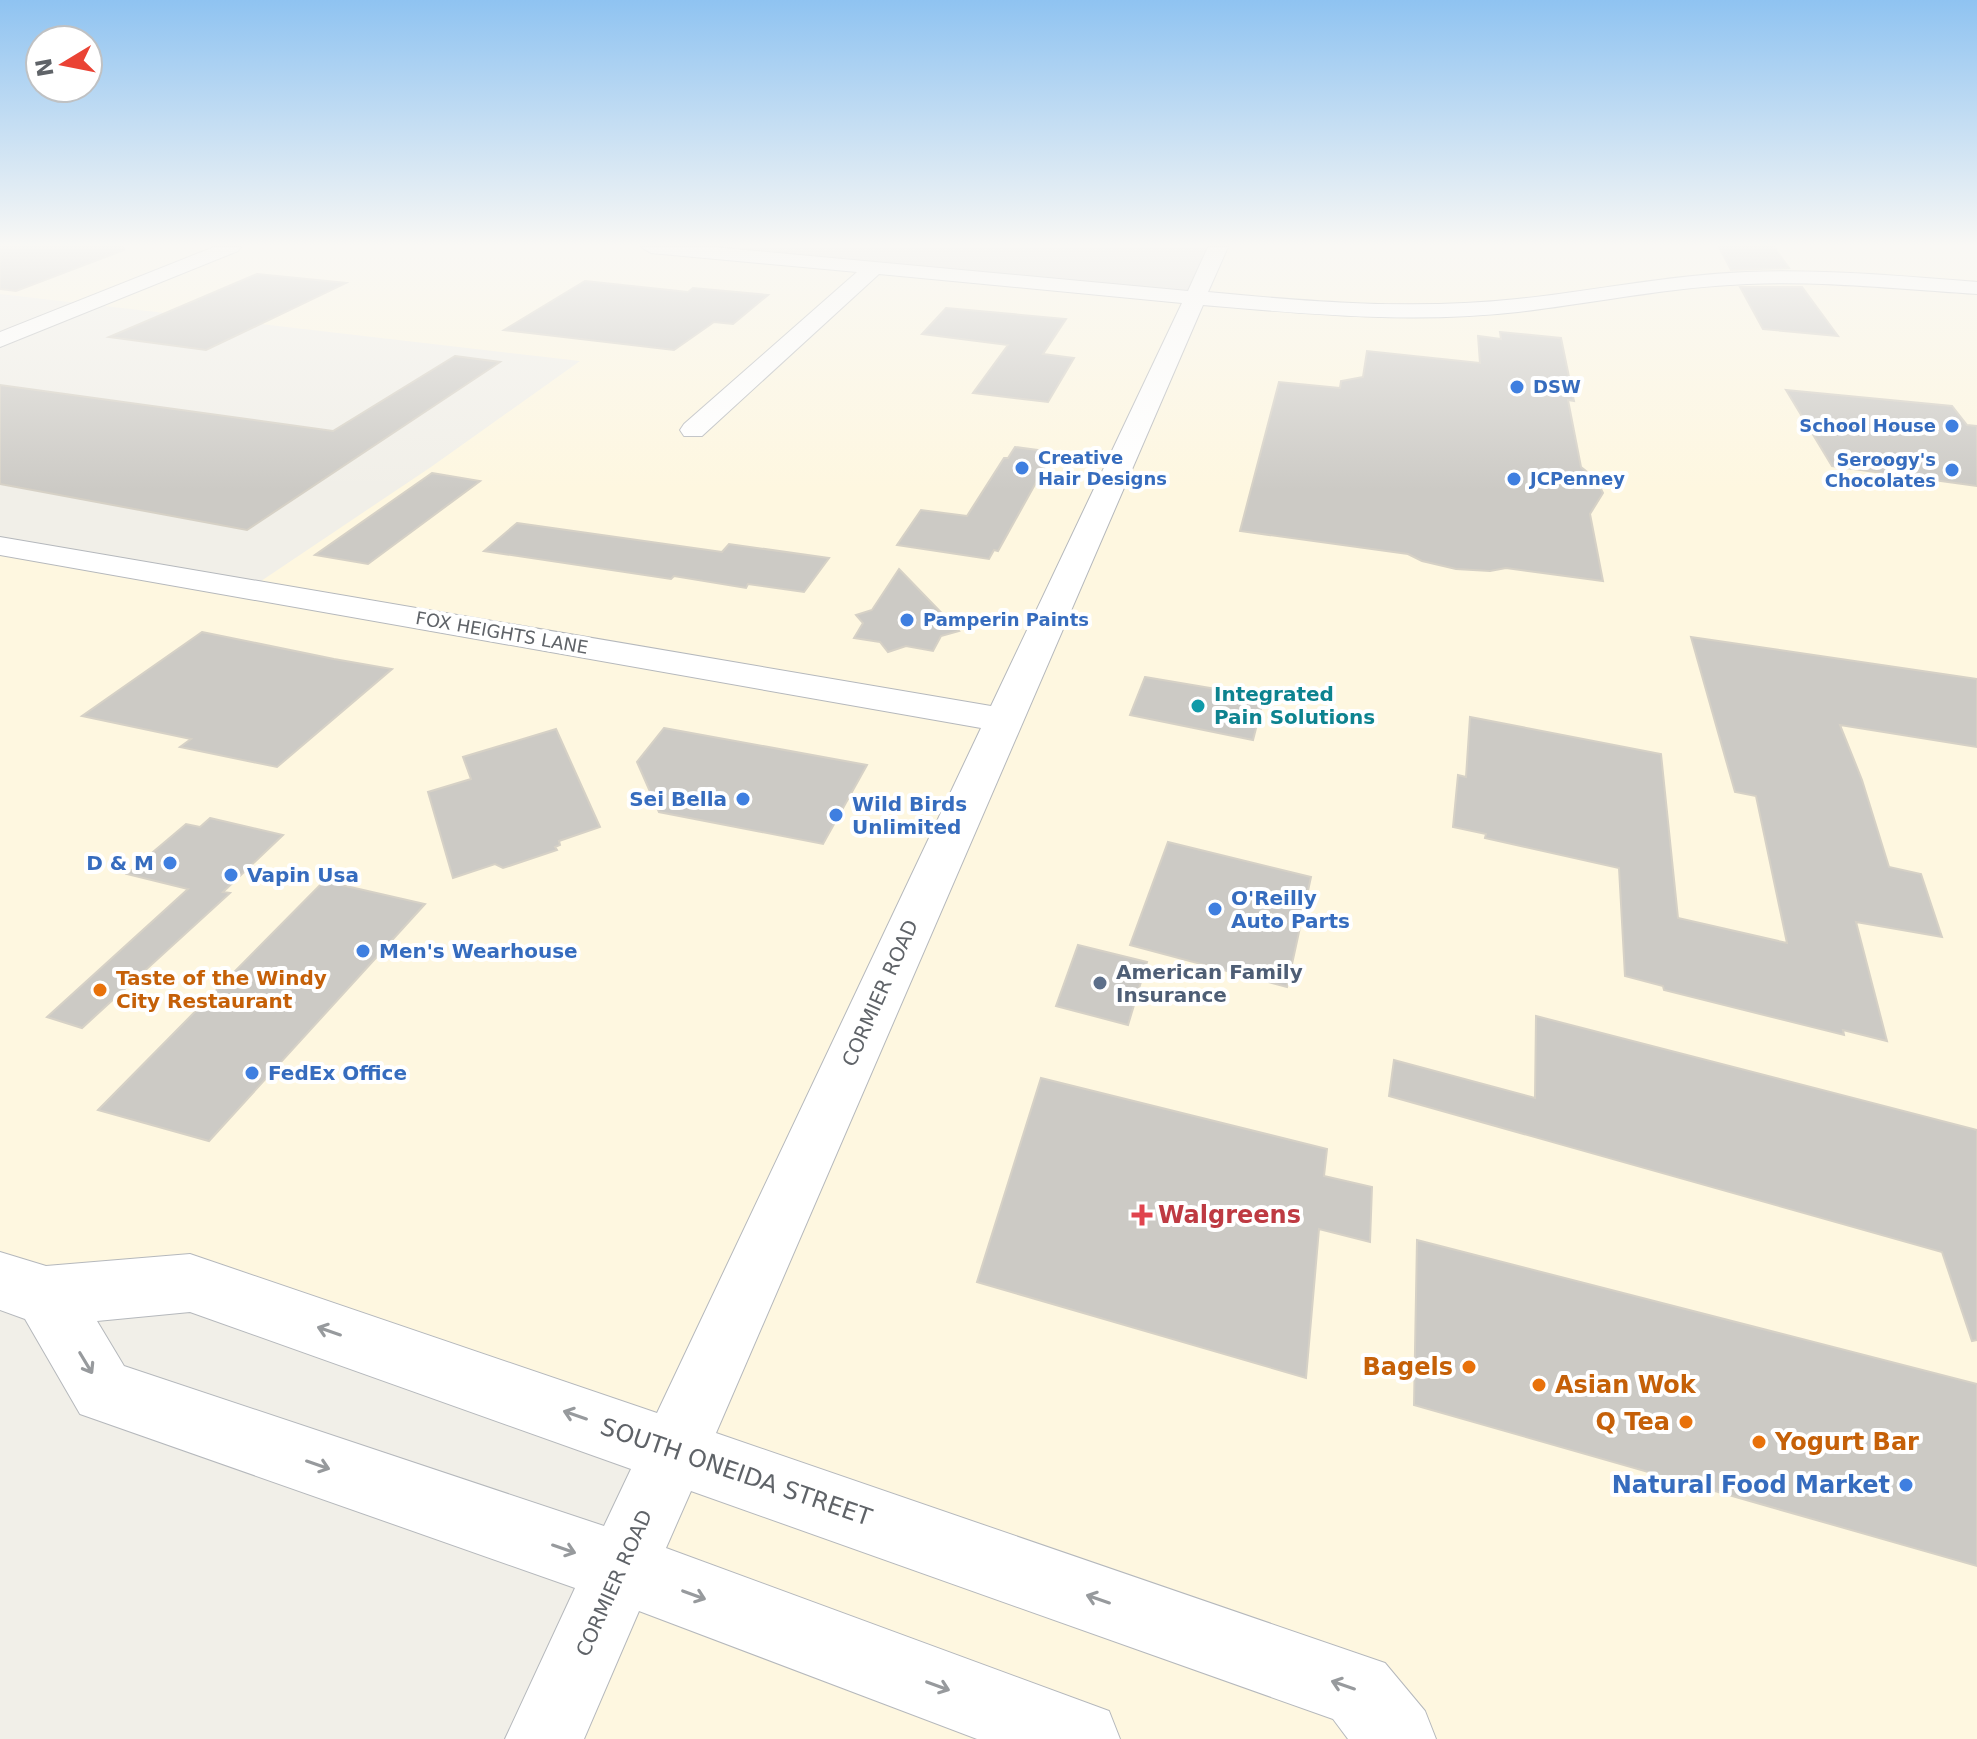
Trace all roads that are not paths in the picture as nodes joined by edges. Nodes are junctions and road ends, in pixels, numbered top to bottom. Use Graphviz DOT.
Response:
graph roads {
  1 [pos="29,328"];
  2 [pos="807,328"];
  3 [pos="1181,328"];
  4 [pos="0,340"];
  5 [pos="693,430"];
  6 [pos="0,546"];
  7 [pos="1004,720"];
  8 [pos="23,1288"];
  9 [pos="675,1450"];
  10 [pos="621,1568"];
  11 [pos="544,1739"];
  12 [pos="1081,1739"];
  13 [pos="1397,1739"];
  1 -- 4 [label="street"];
  2 -- 5 [label="street"];
  3 -- 7 [label="street, CORMIER ROAD"];
  6 -- 7 [label="street, FOX HEIGHTS LANE"];
  7 -- 9 [label="street, CORMIER ROAD"];
  9 -- 8 [label="street, SOUTH ONEIDA STREET, one-way"];
  8 -- 10 [label="street, SOUTH ONEIDA STREET, one-way"];
  9 -- 10 [label="street, CORMIER ROAD"];
  13 -- 9 [label="street, SOUTH ONEIDA STREET, one-way"];
  10 -- 11 [label="street, CORMIER ROAD"];
  10 -- 12 [label="street, SOUTH ONEIDA STREET, one-way"];
}
